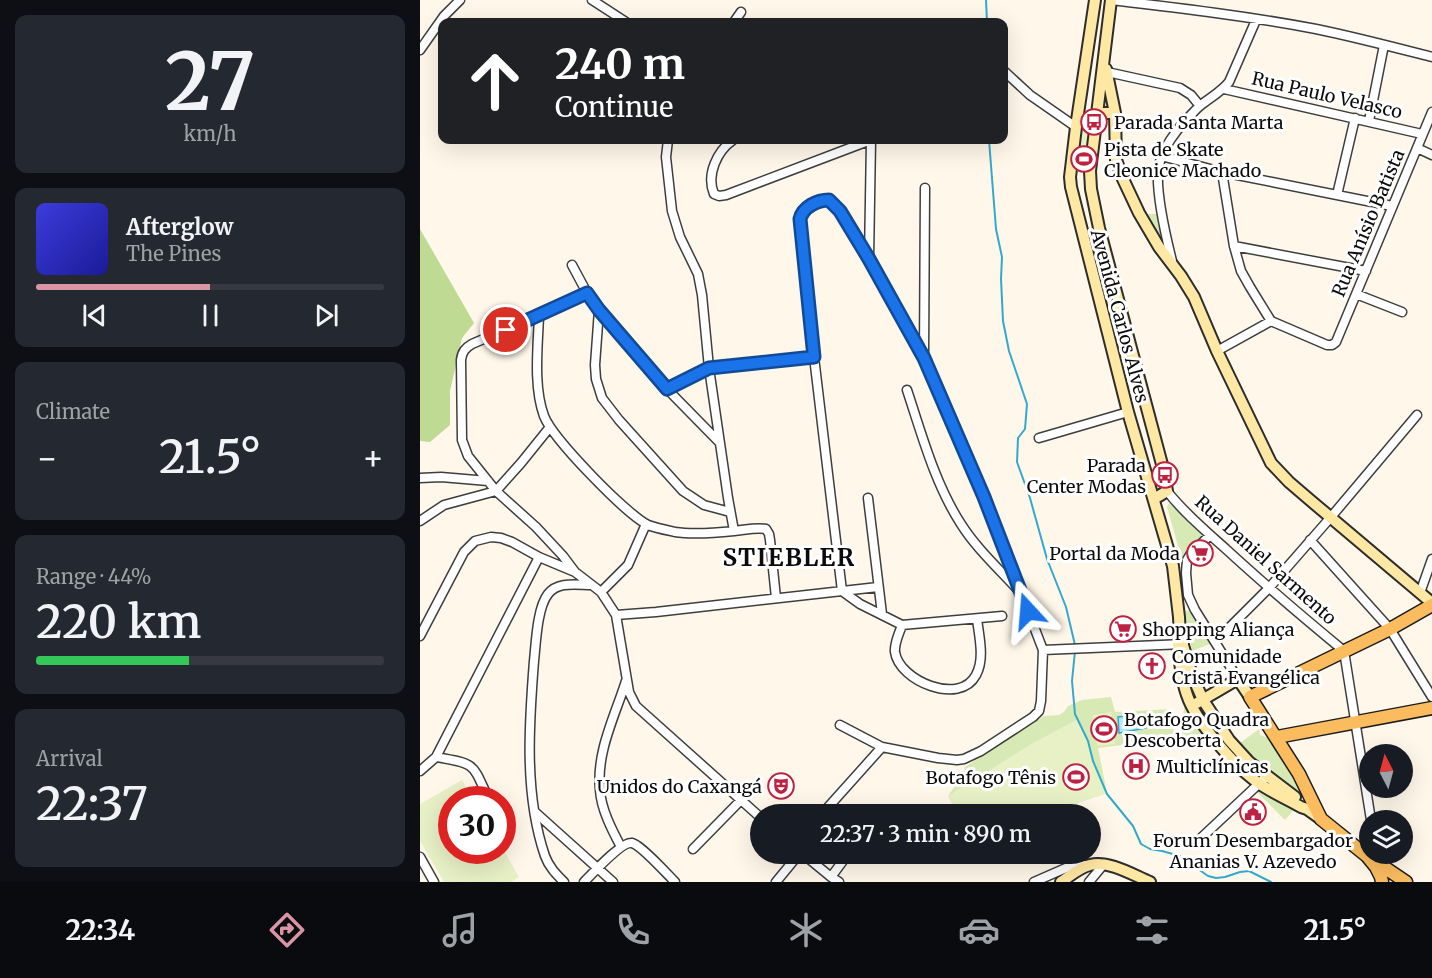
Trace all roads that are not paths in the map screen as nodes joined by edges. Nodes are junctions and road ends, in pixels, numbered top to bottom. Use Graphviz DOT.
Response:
graph roads {
  1 [pos="460,0"];
  2 [pos="592,0"];
  3 [pos="1095,0"];
  4 [pos="1110,0"];
  5 [pos="741,12"];
  6 [pos="443,18"];
  7 [pos="620,18"];
  8 [pos="737,18"];
  9 [pos="1256,20"];
  10 [pos="438,24"];
  11 [pos="1384,45"];
  12 [pos="420,50"];
  13 [pos="1432,57"];
  14 [pos="1104,61"];
  15 [pos="1107,72"];
  16 [pos="1008,75"];
  17 [pos="1224,89"];
  18 [pos="1200,106"];
  19 [pos="1098,108"];
  20 [pos="1432,112"];
  21 [pos="1115,113"];
  22 [pos="1355,118"];
  23 [pos="1369,121"];
  24 [pos="1076,127"];
  25 [pos="1422,134"];
  26 [pos="668,144"];
  27 [pos="729,144"];
  28 [pos="860,144"];
  29 [pos="871,144"];
  30 [pos="1417,148"];
  31 [pos="1432,155"];
  32 [pos="1161,156"];
  33 [pos="1222,172"];
  34 [pos="925,188"];
  35 [pos="1337,195"];
  36 [pos="1392,206"];
  37 [pos="1234,246"];
  38 [pos="869,259"];
  39 [pos="1172,264"];
  40 [pos="572,265"];
  41 [pos="1366,271"];
  42 [pos="587,293"];
  43 [pos="1356,294"];
  44 [pos="599,310"];
  45 [pos="1402,312"];
  46 [pos="539,315"];
  47 [pos="1271,321"];
  48 [pos="1217,351"];
  49 [pos="814,357"];
  50 [pos="924,358"];
  51 [pos="709,368"];
  52 [pos="667,389"];
  53 [pos="907,390"];
  54 [pos="1128,412"];
  55 [pos="1417,415"];
  56 [pos="550,427"];
  57 [pos="1039,438"];
  58 [pos="720,442"];
  59 [pos="420,478"];
  60 [pos="488,481"];
  61 [pos="496,491"];
  62 [pos="1167,491"];
  63 [pos="868,498"];
  64 [pos="1154,499"];
  65 [pos="730,512"];
  66 [pos="1331,517"];
  67 [pos="420,521"];
  68 [pos="646,524"];
  69 [pos="734,531"];
  70 [pos="1210,535"];
  71 [pos="1310,540"];
  72 [pos="539,557"];
  73 [pos="1432,559"];
  74 [pos="576,572"];
  75 [pos="591,585"];
  76 [pos="878,587"];
  77 [pos="1269,588"];
  78 [pos="842,591"];
  79 [pos="601,592"];
  80 [pos="1420,593"];
  81 [pos="1023,595"];
  82 [pos="776,598"];
  83 [pos="1432,604"];
  84 [pos="882,614"];
  85 [pos="616,615"];
  86 [pos="1002,616"];
  87 [pos="977,619"];
  88 [pos="902,625"];
  89 [pos="1390,629"];
  90 [pos="420,636"];
  91 [pos="1180,642"];
  92 [pos="1215,642"];
  93 [pos="1043,650"];
  94 [pos="1344,651"];
  95 [pos="627,678"];
  96 [pos="1238,680"];
  97 [pos="1250,697"];
  98 [pos="1432,697"];
  99 [pos="1203,700"];
  100 [pos="1192,707"];
  101 [pos="1432,708"];
  102 [pos="1355,723"];
  103 [pos="840,725"];
  104 [pos="1277,737"];
  105 [pos="882,747"];
  106 [pos="436,757"];
  107 [pos="420,771"];
  108 [pos="1259,784"];
  109 [pos="482,786"];
  110 [pos="741,800"];
  111 [pos="831,804"];
  112 [pos="750,808"];
  113 [pos="1369,810"];
  114 [pos="534,812"];
  115 [pos="1322,819"];
  116 [pos="1200,839"];
  117 [pos="621,847"];
  118 [pos="1359,847"];
  119 [pos="693,849"];
  120 [pos="420,857"];
  121 [pos="792,864"];
  122 [pos="814,864"];
  123 [pos="843,864"];
  124 [pos="1104,864"];
  125 [pos="1375,864"];
  126 [pos="1382,864"];
  127 [pos="1089,865"];
  128 [pos="598,869"];
  129 [pos="835,880"];
  130 [pos="434,882"];
  131 [pos="564,882"];
  132 [pos="584,882"];
  133 [pos="613,882"];
  134 [pos="675,882"];
  135 [pos="776,882"];
  136 [pos="1034,882"];
  137 [pos="1061,882"];
  138 [pos="1089,882"];
  139 [pos="1150,882"];
  140 [pos="1382,882"];
  141 [pos="1406,882"];
  1 -- 6 [label="street"];
  2 -- 7 [label="street"];
  3 -- 24 [label="main road, Avenida Carlos Alves"];
  4 -- 9 [label="street"];
  4 -- 14 [label="main road"];
  5 -- 8 [label="street"];
  9 -- 11 [label="street"];
  9 -- 17 [label="street"];
  10 -- 12 [label="street"];
  11 -- 13 [label="street"];
  11 -- 23 [label="street"];
  14 -- 15 [label="main road"];
  14 -- 19 [label="main road"];
  15 -- 18 [label="street"];
  15 -- 21 [label="main road"];
  16 -- 24 [label="street"];
  17 -- 18 [label="street"];
  17 -- 22 [label="street, Rua Paulo Velasco"];
  18 -- 32 [label="street"];
  19 -- 21 [label="main road"];
  19 -- 62 [label="main road"];
  20 -- 25 [label="street, Rua Anísio Batista"];
  21 -- 39 [label="main road"];
  22 -- 23 [label="street, Rua Paulo Velasco"];
  22 -- 35 [label="street"];
  23 -- 25 [label="street, Rua Paulo Velasco"];
  24 -- 54 [label="main road, Avenida Carlos Alves"];
  25 -- 30 [label="street, Rua Anísio Batista"];
  26 -- 51 [label="street"];
  27 -- 28 [label="street"];
  29 -- 38 [label="street"];
  30 -- 31 [label="street"];
  30 -- 36 [label="street, Rua Anísio Batista"];
  32 -- 33 [label="street"];
  32 -- 39 [label="street"];
  33 -- 35 [label="street"];
  33 -- 37 [label="street"];
  34 -- 50 [label="street"];
  35 -- 36 [label="street"];
  36 -- 41 [label="street, Rua Anísio Batista"];
  37 -- 41 [label="street"];
  37 -- 47 [label="street"];
  38 -- 49 [label="street"];
  38 -- 50 [label="street"];
  39 -- 48 [label="main road"];
  40 -- 42 [label="street"];
  41 -- 43 [label="street, Rua Anísio Batista"];
  42 -- 44 [label="street"];
  42 -- 46 [label="street"];
  43 -- 45 [label="street"];
  43 -- 47 [label="street, Rua Anísio Batista"];
  44 -- 52 [label="street"];
  44 -- 65 [label="street"];
  46 -- 56 [label="street"];
  46 -- 60 [label="street"];
  47 -- 48 [label="street"];
  48 -- 66 [label="main road"];
  49 -- 51 [label="street"];
  49 -- 78 [label="street"];
  50 -- 81 [label="street"];
  51 -- 52 [label="street"];
  51 -- 58 [label="street"];
  52 -- 58 [label="street"];
  53 -- 81 [label="street"];
  54 -- 57 [label="street"];
  54 -- 64 [label="main road, Avenida Carlos Alves"];
  55 -- 66 [label="street"];
  56 -- 61 [label="street"];
  56 -- 68 [label="street"];
  58 -- 65 [label="street"];
  59 -- 60 [label="street"];
  60 -- 61 [label="street"];
  61 -- 67 [label="street"];
  61 -- 74 [label="street"];
  62 -- 64 [label="main road"];
  62 -- 70 [label="street, Rua Daniel Sarmento"];
  63 -- 76 [label="street"];
  64 -- 91 [label="main road, Avenida Carlos Alves"];
  65 -- 69 [label="street"];
  66 -- 71 [label="street"];
  66 -- 80 [label="main road"];
  68 -- 69 [label="street"];
  68 -- 79 [label="street"];
  69 -- 82 [label="street"];
  70 -- 77 [label="street, Rua Daniel Sarmento"];
  70 -- 92 [label="street"];
  71 -- 77 [label="street"];
  71 -- 89 [label="street"];
  72 -- 74 [label="street"];
  72 -- 90 [label="street"];
  72 -- 106 [label="street"];
  73 -- 80 [label="street"];
  74 -- 75 [label="street"];
  75 -- 79 [label="street"];
  75 -- 114 [label="street"];
  76 -- 78 [label="street"];
  76 -- 84 [label="street"];
  77 -- 92 [label="street"];
  77 -- 94 [label="street, Rua Daniel Sarmento"];
  78 -- 82 [label="street"];
  78 -- 84 [label="street"];
  79 -- 85 [label="street"];
  80 -- 83 [label="main road"];
  81 -- 93 [label="street"];
  82 -- 85 [label="street"];
  83 -- 89 [label="main road"];
  84 -- 88 [label="street"];
  85 -- 95 [label="street"];
  86 -- 87 [label="street"];
  87 -- 88 [label="street"];
  87 -- 88 [label="street"];
  89 -- 94 [label="main road"];
  89 -- 98 [label="street"];
  91 -- 93 [label="street"];
  91 -- 99 [label="main road"];
  91 -- 100 [label="main road"];
  92 -- 96 [label="street"];
  93 -- 105 [label="street"];
  94 -- 97 [label="main road"];
  94 -- 102 [label="street"];
  95 -- 110 [label="street"];
  95 -- 117 [label="street"];
  96 -- 97 [label="main road"];
  96 -- 99 [label="main road"];
  97 -- 104 [label="main road"];
  99 -- 100 [label="main road"];
  99 -- 108 [label="main road"];
  100 -- 108 [label="main road"];
  101 -- 102 [label="main road"];
  102 -- 104 [label="main road"];
  102 -- 113 [label="street"];
  103 -- 105 [label="street"];
  104 -- 115 [label="main road"];
  105 -- 111 [label="street"];
  106 -- 107 [label="street"];
  106 -- 109 [label="street"];
  108 -- 115 [label="main road"];
  108 -- 116 [label="street"];
  110 -- 112 [label="street"];
  110 -- 119 [label="street"];
  114 -- 128 [label="street"];
  114 -- 131 [label="street"];
  115 -- 118 [label="main road"];
  117 -- 128 [label="street"];
  117 -- 134 [label="street"];
  120 -- 130 [label="street"];
  121 -- 135 [label="street"];
  122 -- 129 [label="street"];
  123 -- 129 [label="street"];
  124 -- 127 [label="main road"];
  124 -- 138 [label="street"];
  124 -- 139 [label="main road"];
  125 -- 140 [label="main road"];
  126 -- 141 [label="main road"];
  127 -- 136 [label="street"];
  127 -- 137 [label="main road"];
  128 -- 132 [label="street"];
  128 -- 133 [label="street"];
}
